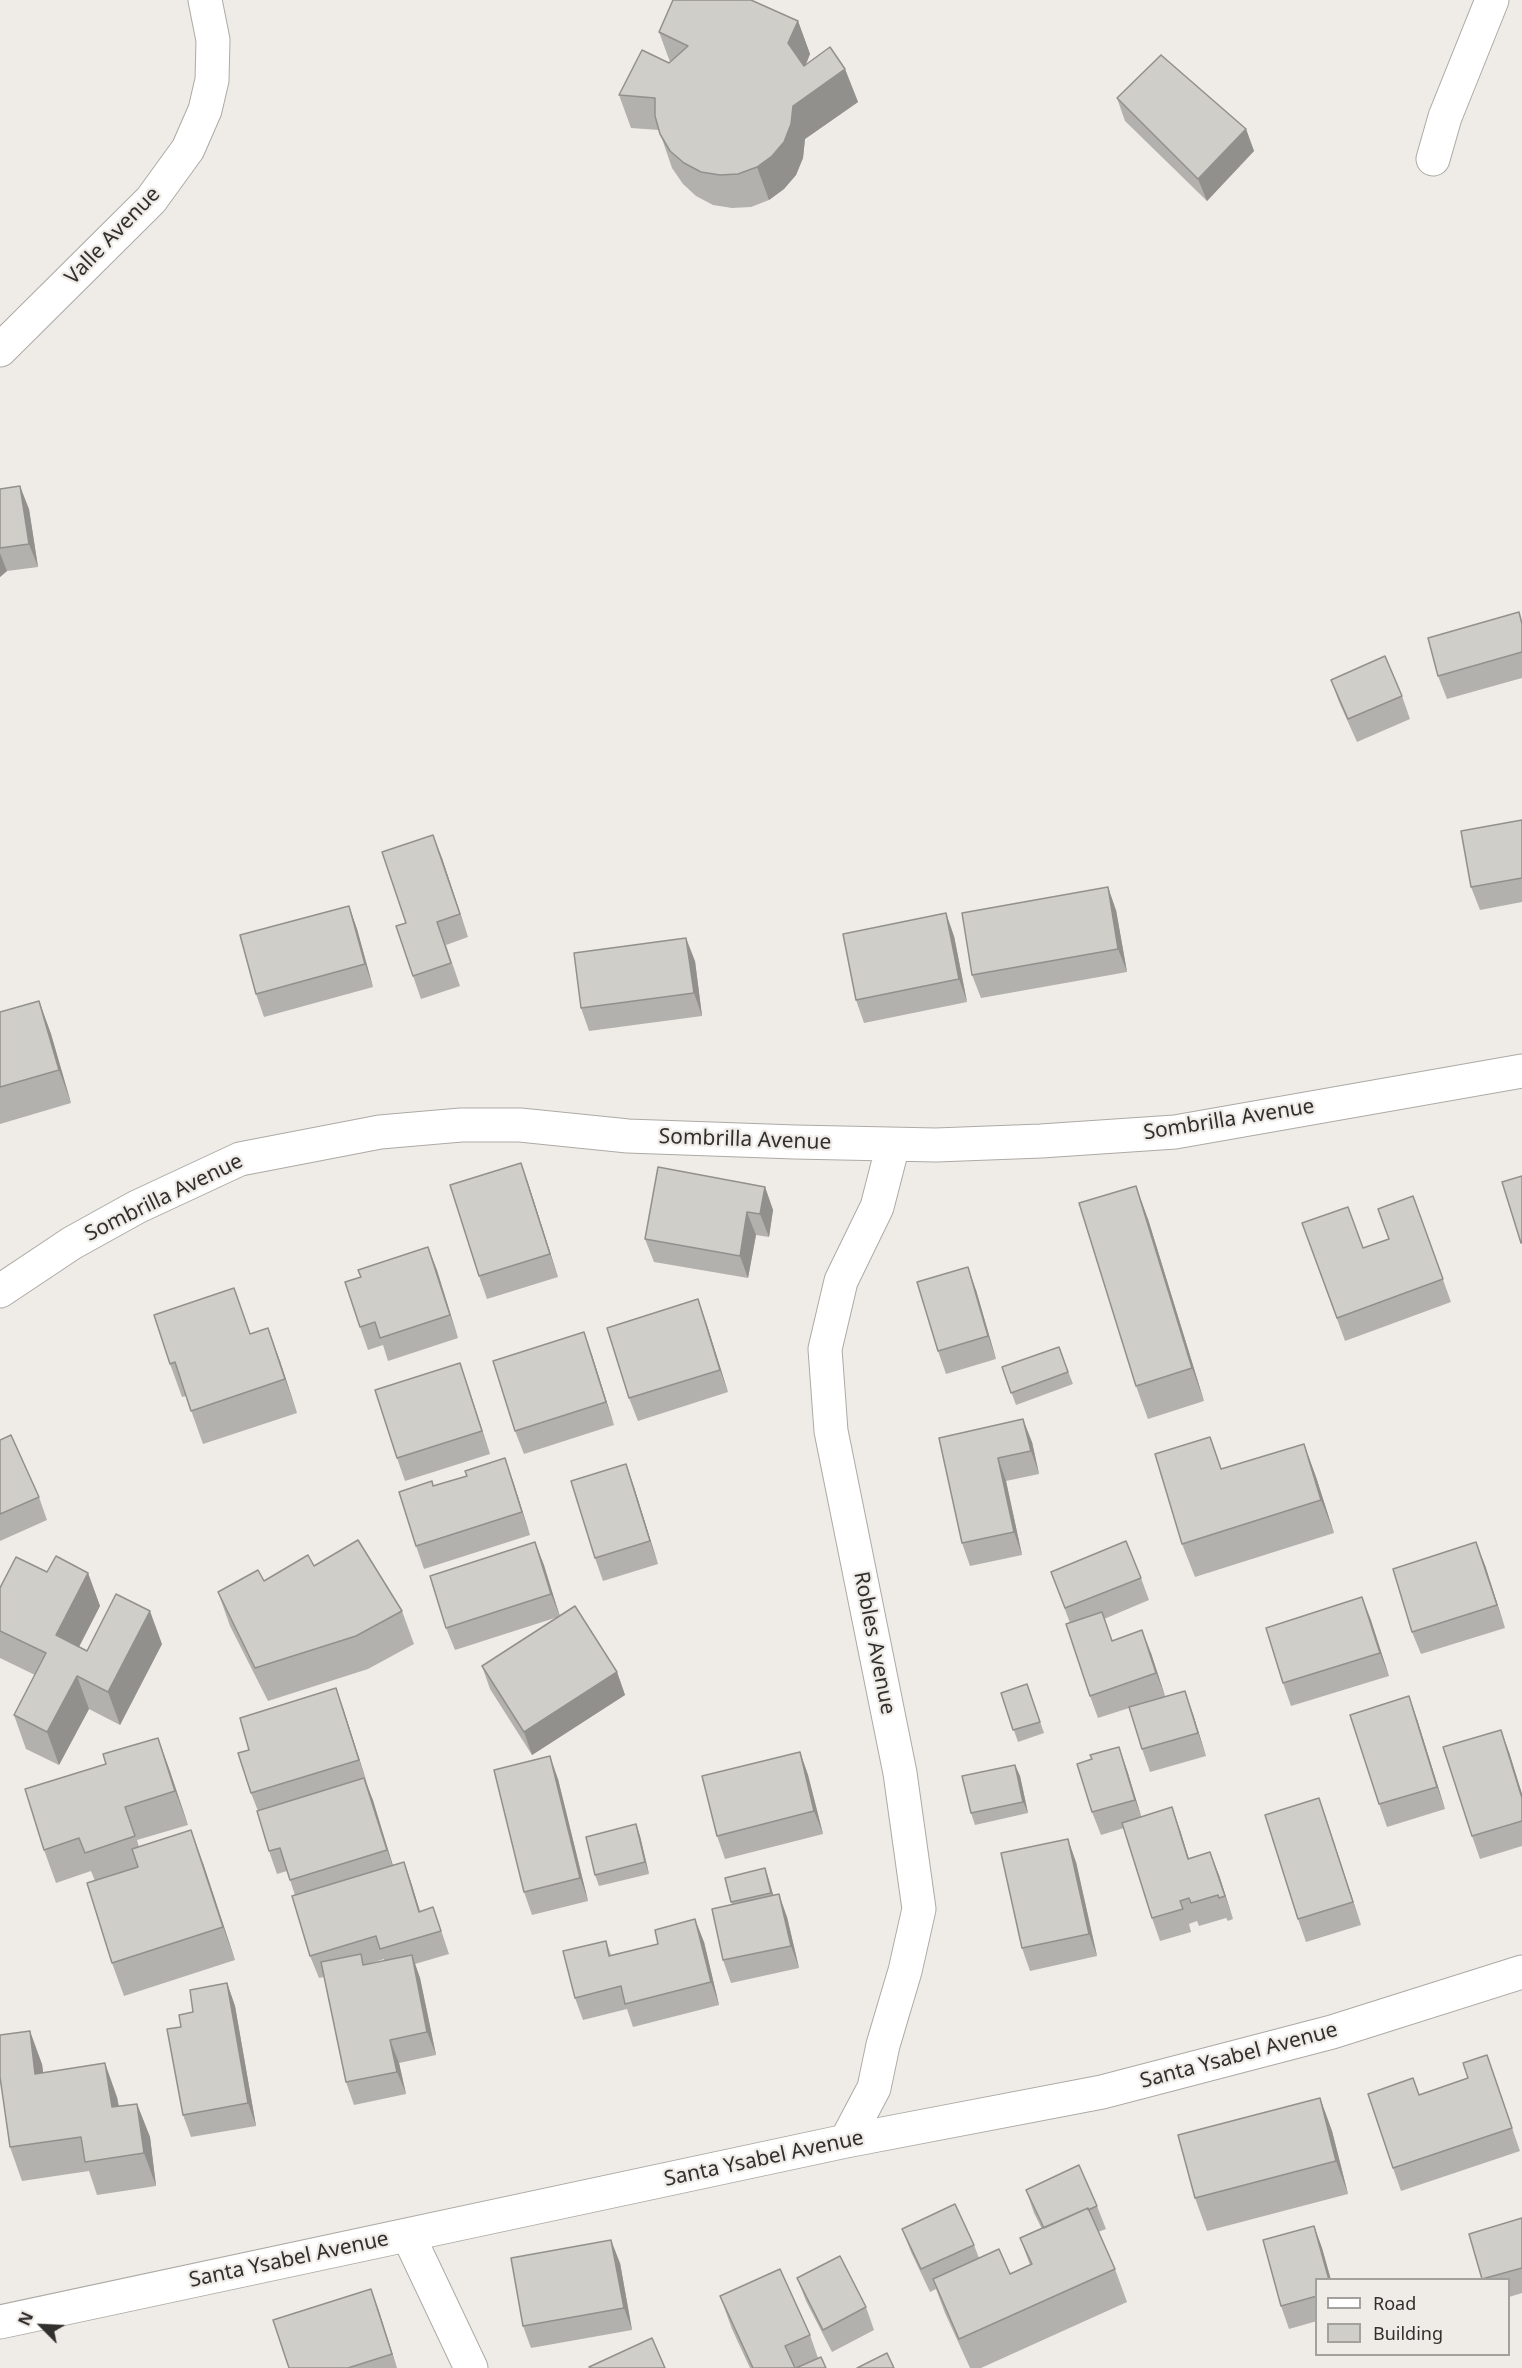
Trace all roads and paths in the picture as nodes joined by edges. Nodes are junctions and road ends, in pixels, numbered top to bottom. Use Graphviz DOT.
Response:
graph roads {
  1 [pos="205,0"];
  2 [pos="1492,0"];
  3 [pos="1433,159"];
  4 [pos="0,350"];
  5 [pos="1522,1071"];
  6 [pos="893,1145"];
  7 [pos="0,1291"];
  8 [pos="1522,1972"];
  9 [pos="846,2141"];
  10 [pos="408,2235"];
  11 [pos="0,2322"];
  12 [pos="471,2368"];
  1 -- 4 [label="street, Valle Avenue"];
  2 -- 3 [label="street"];
  5 -- 6 [label="street, Sombrilla Avenue"];
  6 -- 7 [label="street, Sombrilla Avenue"];
  6 -- 9 [label="street, Robles Avenue"];
  8 -- 9 [label="street, Santa Ysabel Avenue"];
  9 -- 10 [label="street, Santa Ysabel Avenue"];
  10 -- 11 [label="street, Santa Ysabel Avenue"];
  10 -- 12 [label="street"];
}
